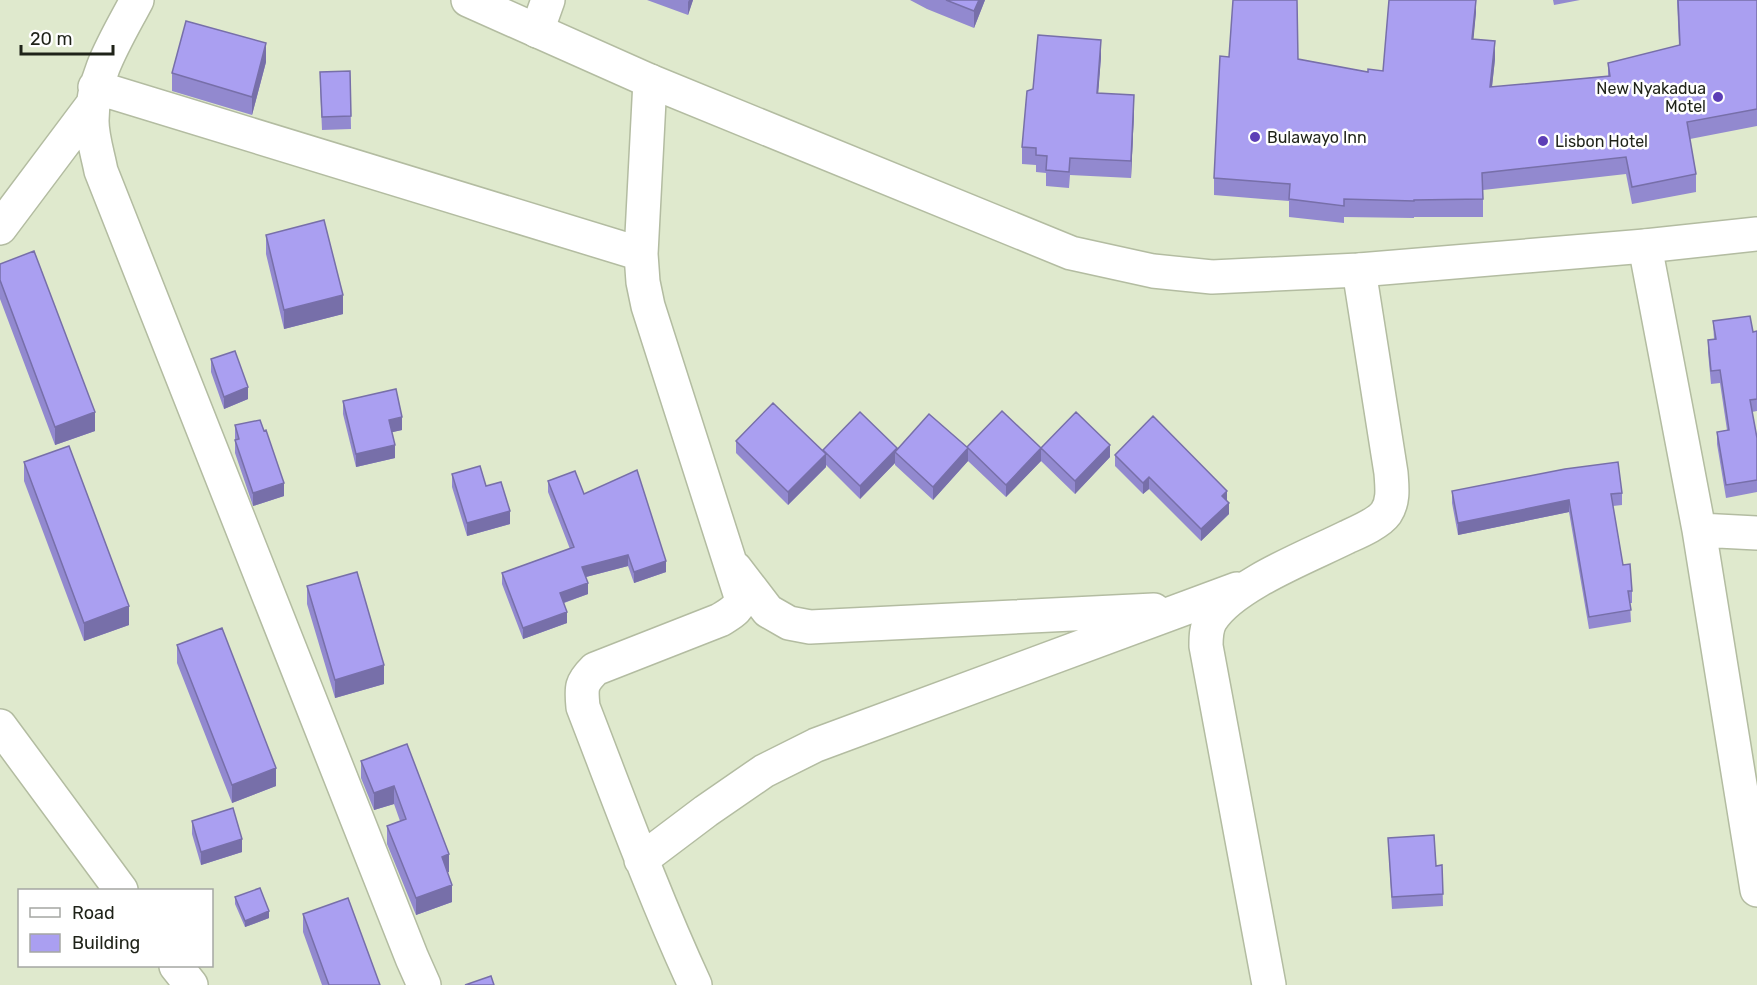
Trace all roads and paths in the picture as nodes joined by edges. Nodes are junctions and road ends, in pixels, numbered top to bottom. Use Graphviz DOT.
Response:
graph roads {
  1 [pos="137,0"];
  2 [pos="468,0"];
  3 [pos="548,0"];
  4 [pos="537,31"];
  5 [pos="650,81"];
  6 [pos="94,96"];
  7 [pos="0,228"];
  8 [pos="1757,234"];
  9 [pos="1645,246"];
  10 [pos="641,254"];
  11 [pos="1359,270"];
  12 [pos="1699,530"];
  13 [pos="1757,533"];
  14 [pos="730,562"];
  15 [pos="1253,583"];
  16 [pos="1185,608"];
  17 [pos="0,726"];
  18 [pos="641,860"];
  19 [pos="120,889"];
  20 [pos="1757,890"];
  21 [pos="177,967"];
  22 [pos="190,985"];
  23 [pos="424,985"];
  24 [pos="695,985"];
  25 [pos="1269,985"];
  1 -- 6 [label="street"];
  2 -- 4 [label="street"];
  3 -- 4 [label="street"];
  4 -- 5 [label="street"];
  5 -- 10 [label="street"];
  5 -- 11 [label="street"];
  6 -- 7 [label="street"];
  6 -- 10 [label="street"];
  6 -- 23 [label="street"];
  8 -- 9 [label="street"];
  9 -- 11 [label="street"];
  9 -- 12 [label="street"];
  10 -- 14 [label="street"];
  11 -- 15 [label="street"];
  12 -- 13 [label="street"];
  12 -- 20 [label="street"];
  14 -- 16 [label="street"];
  14 -- 18 [label="street"];
  15 -- 16 [label="street"];
  15 -- 25 [label="street"];
  16 -- 18 [label="street"];
  17 -- 19 [label="street"];
  18 -- 24 [label="street"];
  21 -- 22 [label="street"];
}
